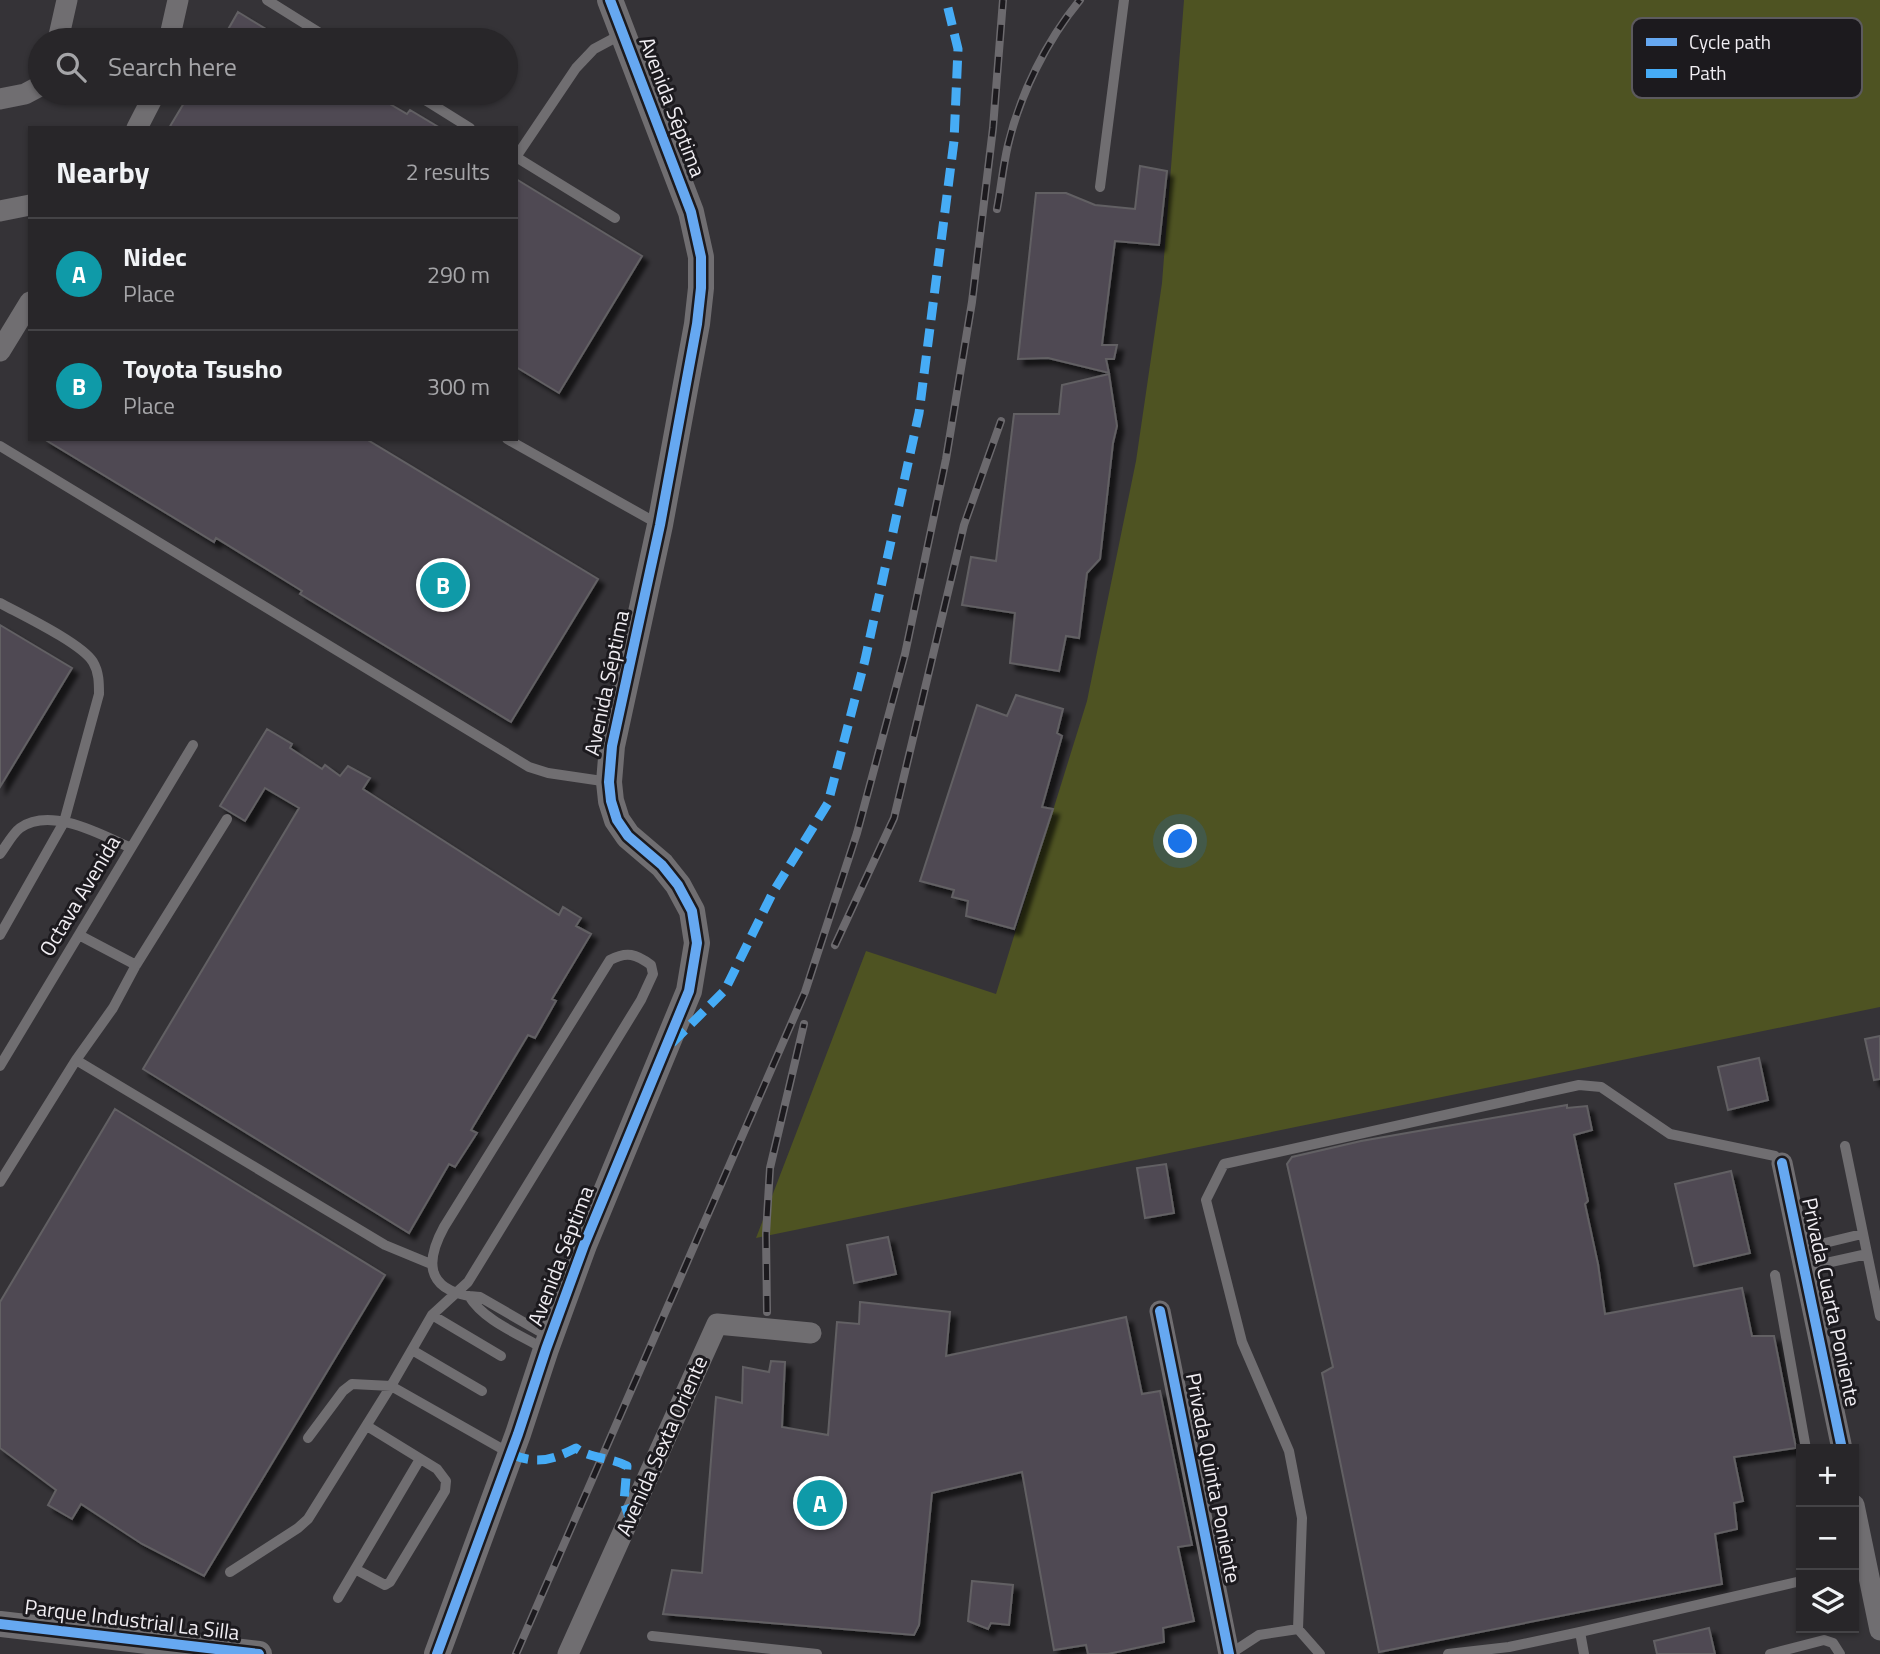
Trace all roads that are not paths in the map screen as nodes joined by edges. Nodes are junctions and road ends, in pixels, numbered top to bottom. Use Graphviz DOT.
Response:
graph roads {
  1 [pos="67,0"];
  2 [pos="178,0"];
  3 [pos="267,0"];
  4 [pos="610,0"];
  5 [pos="1124,0"];
  6 [pos="61,28"];
  7 [pos="172,28"];
  8 [pos="312,28"];
  9 [pos="623,33"];
  10 [pos="28,92"];
  11 [pos="0,99"];
  12 [pos="149,105"];
  13 [pos="433,105"];
  14 [pos="138,126"];
  15 [pos="467,126"];
  16 [pos="518,154"];
  17 [pos="518,158"];
  18 [pos="1100,187"];
  19 [pos="28,205"];
  20 [pos="0,211"];
  21 [pos="615,218"];
  22 [pos="26,308"];
  23 [pos="0,319"];
  24 [pos="0,351"];
  25 [pos="511,441"];
  26 [pos="0,446"];
  27 [pos="660,525"];
  28 [pos="0,603"];
  29 [pos="192,745"];
  30 [pos="609,782"];
  31 [pos="227,819"];
  32 [pos="64,822"];
  33 [pos="131,848"];
  34 [pos="0,854"];
  35 [pos="79,934"];
  36 [pos="0,935"];
  37 [pos="136,965"];
  38 [pos="76,1060"];
  39 [pos="0,1066"];
  40 [pos="1844,1146"];
  41 [pos="1782,1163"];
  42 [pos="0,1182"];
  43 [pos="1863,1234"];
  44 [pos="1867,1255"];
  45 [pos="1802,1259"];
  46 [pos="431,1264"];
  47 [pos="1775,1275"];
  48 [pos="457,1293"];
  49 [pos="1160,1311"];
  50 [pos="432,1315"];
  51 [pos="1880,1317"];
  52 [pos="811,1333"];
  53 [pos="548,1343"];
  54 [pos="412,1350"];
  55 [pos="501,1356"];
  56 [pos="391,1386"];
  57 [pos="482,1391"];
  58 [pos="367,1426"];
  59 [pos="309,1438"];
  60 [pos="1805,1444"];
  61 [pos="1841,1444"];
  62 [pos="511,1454"];
  63 [pos="420,1459"];
  64 [pos="1854,1507"];
  65 [pos="355,1569"];
  66 [pos="230,1572"];
  67 [pos="1796,1582"];
  68 [pos="338,1598"];
  69 [pos="0,1624"];
  70 [pos="1298,1629"];
  71 [pos="1880,1630"];
  72 [pos="1580,1632"];
  73 [pos="652,1636"];
  74 [pos="259,1654"];
  75 [pos="437,1654"];
  76 [pos="568,1654"];
  77 [pos="817,1654"];
  78 [pos="1230,1654"];
  79 [pos="1320,1654"];
  80 [pos="1448,1654"];
  81 [pos="1584,1654"];
  82 [pos="1770,1654"];
  83 [pos="1840,1654"];
  1 -- 6 [label="street"];
  2 -- 7 [label="street"];
  3 -- 8 [label="lane"];
  4 -- 9 [label="street, Avenida Séptima"];
  5 -- 18 [label="lane"];
  9 -- 16 [label="lane"];
  9 -- 27 [label="street, Avenida Séptima"];
  10 -- 11 [label="street"];
  12 -- 14 [label="street"];
  13 -- 15 [label="lane"];
  17 -- 21 [label="lane"];
  19 -- 20 [label="street"];
  22 -- 23 [label="street"];
  22 -- 24 [label="street"];
  25 -- 27 [label="lane"];
  26 -- 30 [label="lane"];
  27 -- 30 [label="street, Avenida Séptima"];
  28 -- 32 [label="lane"];
  29 -- 33 [label="lane, Octava Avenida"];
  30 -- 53 [label="street, Avenida Séptima"];
  31 -- 37 [label="lane"];
  32 -- 33 [label="lane"];
  32 -- 34 [label="lane"];
  32 -- 36 [label="lane"];
  33 -- 35 [label="lane, Octava Avenida"];
  35 -- 37 [label="lane"];
  35 -- 39 [label="lane, Octava Avenida"];
  37 -- 38 [label="lane"];
  38 -- 42 [label="lane"];
  38 -- 46 [label="lane"];
  40 -- 43 [label="lane"];
  41 -- 45 [label="street, Privada Cuarta Poniente"];
  41 -- 70 [label="lane"];
  43 -- 44 [label="lane"];
  43 -- 45 [label="lane"];
  44 -- 45 [label="lane"];
  44 -- 51 [label="lane"];
  45 -- 61 [label="street, Privada Cuarta Poniente"];
  46 -- 48 [label="lane"];
  46 -- 48 [label="lane"];
  47 -- 60 [label="lane"];
  48 -- 50 [label="lane"];
  48 -- 53 [label="lane"];
  49 -- 78 [label="street, Privada Quinta Poniente"];
  50 -- 54 [label="lane"];
  50 -- 55 [label="lane"];
  52 -- 76 [label="street, Avenida Sexta Oriente"];
  53 -- 62 [label="street, Avenida Séptima"];
  54 -- 56 [label="lane"];
  54 -- 57 [label="lane"];
  56 -- 58 [label="lane"];
  56 -- 59 [label="lane"];
  56 -- 62 [label="lane"];
  58 -- 63 [label="lane"];
  58 -- 66 [label="lane"];
  62 -- 75 [label="street, Avenida Séptima"];
  63 -- 65 [label="lane"];
  63 -- 65 [label="lane"];
  64 -- 71 [label="street"];
  65 -- 68 [label="lane"];
  67 -- 72 [label="lane"];
  69 -- 74 [label="street, Parque Industrial La Silla"];
  70 -- 78 [label="lane"];
  70 -- 79 [label="lane"];
  72 -- 80 [label="lane"];
  72 -- 81 [label="lane"];
  73 -- 77 [label="lane"];
  82 -- 83 [label="lane"];
}
